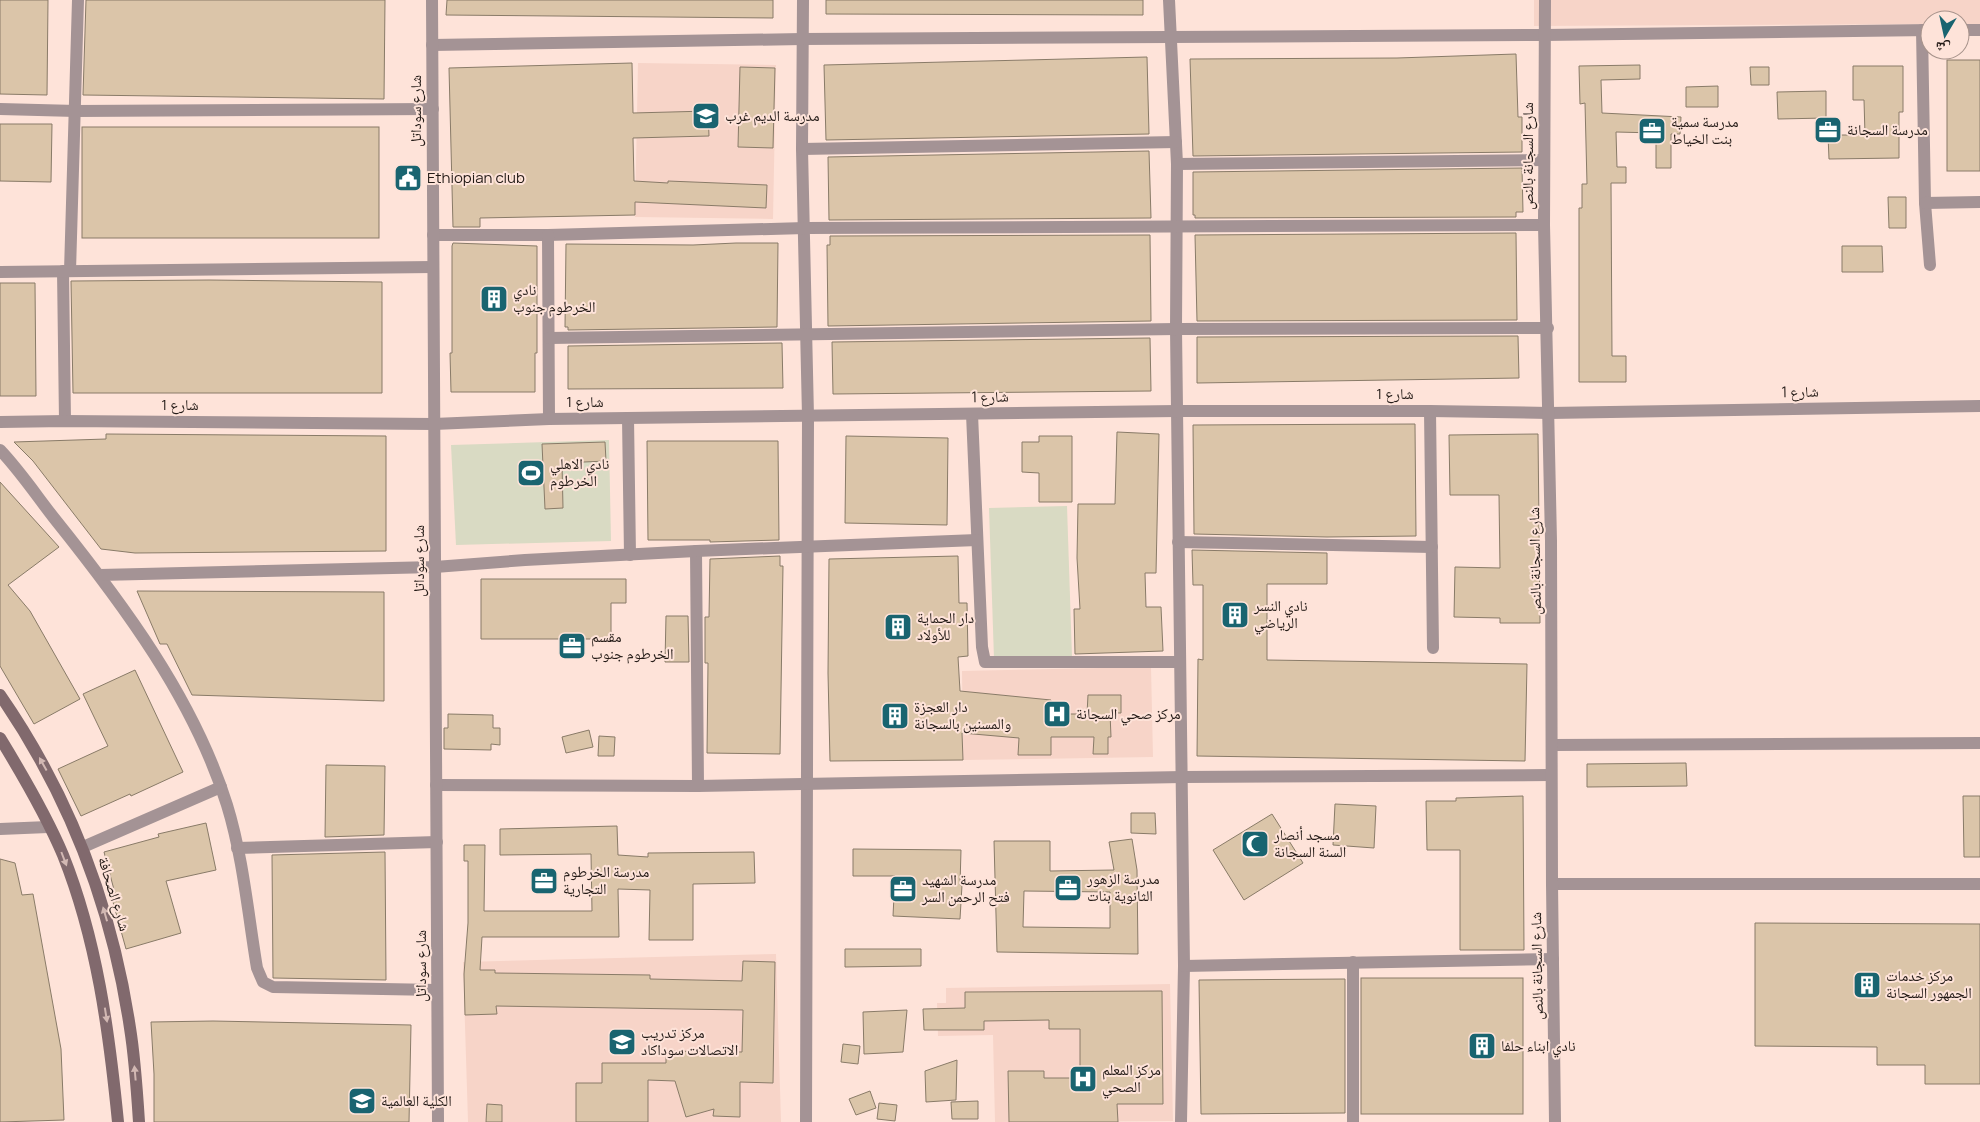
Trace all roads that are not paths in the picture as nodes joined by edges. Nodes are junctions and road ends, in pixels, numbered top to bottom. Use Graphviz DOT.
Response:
graph roads {
  1 [pos="78,0"];
  2 [pos="432,0"];
  3 [pos="803,0"];
  4 [pos="1170,0"];
  5 [pos="1545,0"];
  6 [pos="1920,30"];
  7 [pos="1544,35"];
  8 [pos="1171,37"];
  9 [pos="802,39"];
  10 [pos="432,45"];
  11 [pos="1926,60"];
  12 [pos="432,108"];
  13 [pos="0,109"];
  14 [pos="76,112"];
  15 [pos="1176,142"];
  16 [pos="802,149"];
  17 [pos="1544,160"];
  18 [pos="1177,164"];
  19 [pos="1980,202"];
  20 [pos="1925,203"];
  21 [pos="1544,225"];
  22 [pos="1177,226"];
  23 [pos="805,228"];
  24 [pos="433,235"];
  25 [pos="548,235"];
  26 [pos="1930,265"];
  27 [pos="433,267"];
  28 [pos="67,271"];
  29 [pos="0,272"];
  30 [pos="1548,328"];
  31 [pos="1176,329"];
  32 [pos="807,333"];
  33 [pos="549,338"];
  34 [pos="1980,406"];
  35 [pos="1177,411"];
  36 [pos="1430,411"];
  37 [pos="1549,413"];
  38 [pos="972,414"];
  39 [pos="808,416"];
  40 [pos="628,418"];
  41 [pos="549,419"];
  42 [pos="65,420"];
  43 [pos="0,422"];
  44 [pos="434,424"];
  45 [pos="0,450"];
  46 [pos="977,540"];
  47 [pos="1178,542"];
  48 [pos="807,546"];
  49 [pos="1432,547"];
  50 [pos="696,551"];
  51 [pos="630,555"];
  52 [pos="435,567"];
  53 [pos="100,575"];
  54 [pos="1433,648"];
  55 [pos="1180,662"];
  56 [pos="0,696"];
  57 [pos="0,738"];
  58 [pos="1980,744"];
  59 [pos="1552,745"];
  60 [pos="1551,774"];
  61 [pos="1183,777"];
  62 [pos="808,784"];
  63 [pos="436,785"];
  64 [pos="698,786"];
  65 [pos="221,787"];
  66 [pos="48,827"];
  67 [pos="0,829"];
  68 [pos="437,842"];
  69 [pos="83,847"];
  70 [pos="237,848"];
  71 [pos="1552,884"];
  72 [pos="1980,884"];
  73 [pos="1553,959"];
  74 [pos="1353,962"];
  75 [pos="1184,966"];
  76 [pos="437,990"];
  77 [pos="118,1122"];
  78 [pos="140,1122"];
  79 [pos="438,1122"];
  80 [pos="806,1122"];
  81 [pos="1181,1122"];
  82 [pos="1353,1122"];
  83 [pos="1555,1122"];
  1 -- 14 [label="street"];
  2 -- 10 [label="street, شارع سوداتل"];
  3 -- 9 [label="street"];
  4 -- 8 [label="street"];
  5 -- 7 [label="street, شارع السجانة بالنص"];
  6 -- 7 [label="street"];
  7 -- 8 [label="street"];
  7 -- 17 [label="street, شارع السجانة بالنص"];
  8 -- 9 [label="street"];
  8 -- 15 [label="street"];
  9 -- 10 [label="street"];
  9 -- 16 [label="street"];
  10 -- 12 [label="street, شارع سوداتل"];
  11 -- 20 [label="street"];
  12 -- 14 [label="street"];
  12 -- 24 [label="street, شارع سوداتل"];
  13 -- 14 [label="street"];
  14 -- 28 [label="street"];
  15 -- 16 [label="street"];
  15 -- 18 [label="street"];
  16 -- 23 [label="street"];
  17 -- 18 [label="street"];
  17 -- 21 [label="street, شارع السجانة بالنص"];
  18 -- 22 [label="street"];
  19 -- 20 [label="street"];
  20 -- 26 [label="street"];
  21 -- 22 [label="street"];
  21 -- 30 [label="street, شارع السجانة بالنص"];
  22 -- 23 [label="street"];
  22 -- 31 [label="street"];
  23 -- 25 [label="street"];
  23 -- 32 [label="street"];
  24 -- 25 [label="street"];
  24 -- 27 [label="street, شارع سوداتل"];
  25 -- 33 [label="street"];
  27 -- 28 [label="street"];
  27 -- 44 [label="street, شارع سوداتل"];
  28 -- 29 [label="street"];
  28 -- 42 [label="street"];
  30 -- 31 [label="street"];
  30 -- 37 [label="street, شارع السجانة بالنص"];
  31 -- 32 [label="street"];
  31 -- 35 [label="street"];
  32 -- 33 [label="street"];
  32 -- 39 [label="street"];
  33 -- 41 [label="street"];
  34 -- 37 [label="street, شارع 1"];
  35 -- 36 [label="street, شارع 1"];
  35 -- 38 [label="street, شارع 1"];
  35 -- 47 [label="street"];
  36 -- 37 [label="street, شارع 1"];
  36 -- 49 [label="street"];
  37 -- 59 [label="street, شارع السجانة بالنص"];
  38 -- 39 [label="street, شارع 1"];
  38 -- 46 [label="street"];
  39 -- 40 [label="street, شارع 1"];
  39 -- 48 [label="street"];
  40 -- 41 [label="street, شارع 1"];
  40 -- 51 [label="street"];
  41 -- 44 [label="street, شارع 1"];
  42 -- 43 [label="street, شارع 1"];
  42 -- 44 [label="street, شارع 1"];
  44 -- 52 [label="street, شارع سوداتل"];
  45 -- 53 [label="street"];
  46 -- 48 [label="street"];
  46 -- 55 [label="street"];
  47 -- 49 [label="street"];
  47 -- 55 [label="street"];
  48 -- 50 [label="street"];
  48 -- 62 [label="street"];
  49 -- 54 [label="street"];
  50 -- 51 [label="street"];
  50 -- 64 [label="street"];
  51 -- 52 [label="street"];
  52 -- 53 [label="street"];
  52 -- 63 [label="street, شارع سوداتل"];
  53 -- 65 [label="street"];
  55 -- 61 [label="street"];
  69 -- 56 [label="main road, شارع الصحافة, one-way"];
  57 -- 66 [label="main road"];
  58 -- 59 [label="street"];
  59 -- 60 [label="street, شارع السجانة بالنص"];
  60 -- 61 [label="street"];
  60 -- 71 [label="street, شارع السجانة بالنص"];
  61 -- 62 [label="street"];
  61 -- 75 [label="street"];
  62 -- 64 [label="street"];
  62 -- 80 [label="street"];
  63 -- 64 [label="street"];
  63 -- 68 [label="street, شارع سوداتل"];
  65 -- 69 [label="street"];
  65 -- 70 [label="street"];
  66 -- 67 [label="street"];
  66 -- 77 [label="main road, one-way"];
  68 -- 70 [label="street"];
  68 -- 76 [label="street, شارع سوداتل"];
  78 -- 69 [label="main road, شارع الصحافة, one-way"];
  70 -- 76 [label="street"];
  71 -- 72 [label="street"];
  71 -- 73 [label="street, شارع السجانة بالنص"];
  73 -- 74 [label="street"];
  73 -- 83 [label="street, شارع السجانة بالنص"];
  74 -- 75 [label="street"];
  74 -- 82 [label="street"];
  75 -- 81 [label="street"];
  76 -- 79 [label="street, شارع سوداتل"];
}
